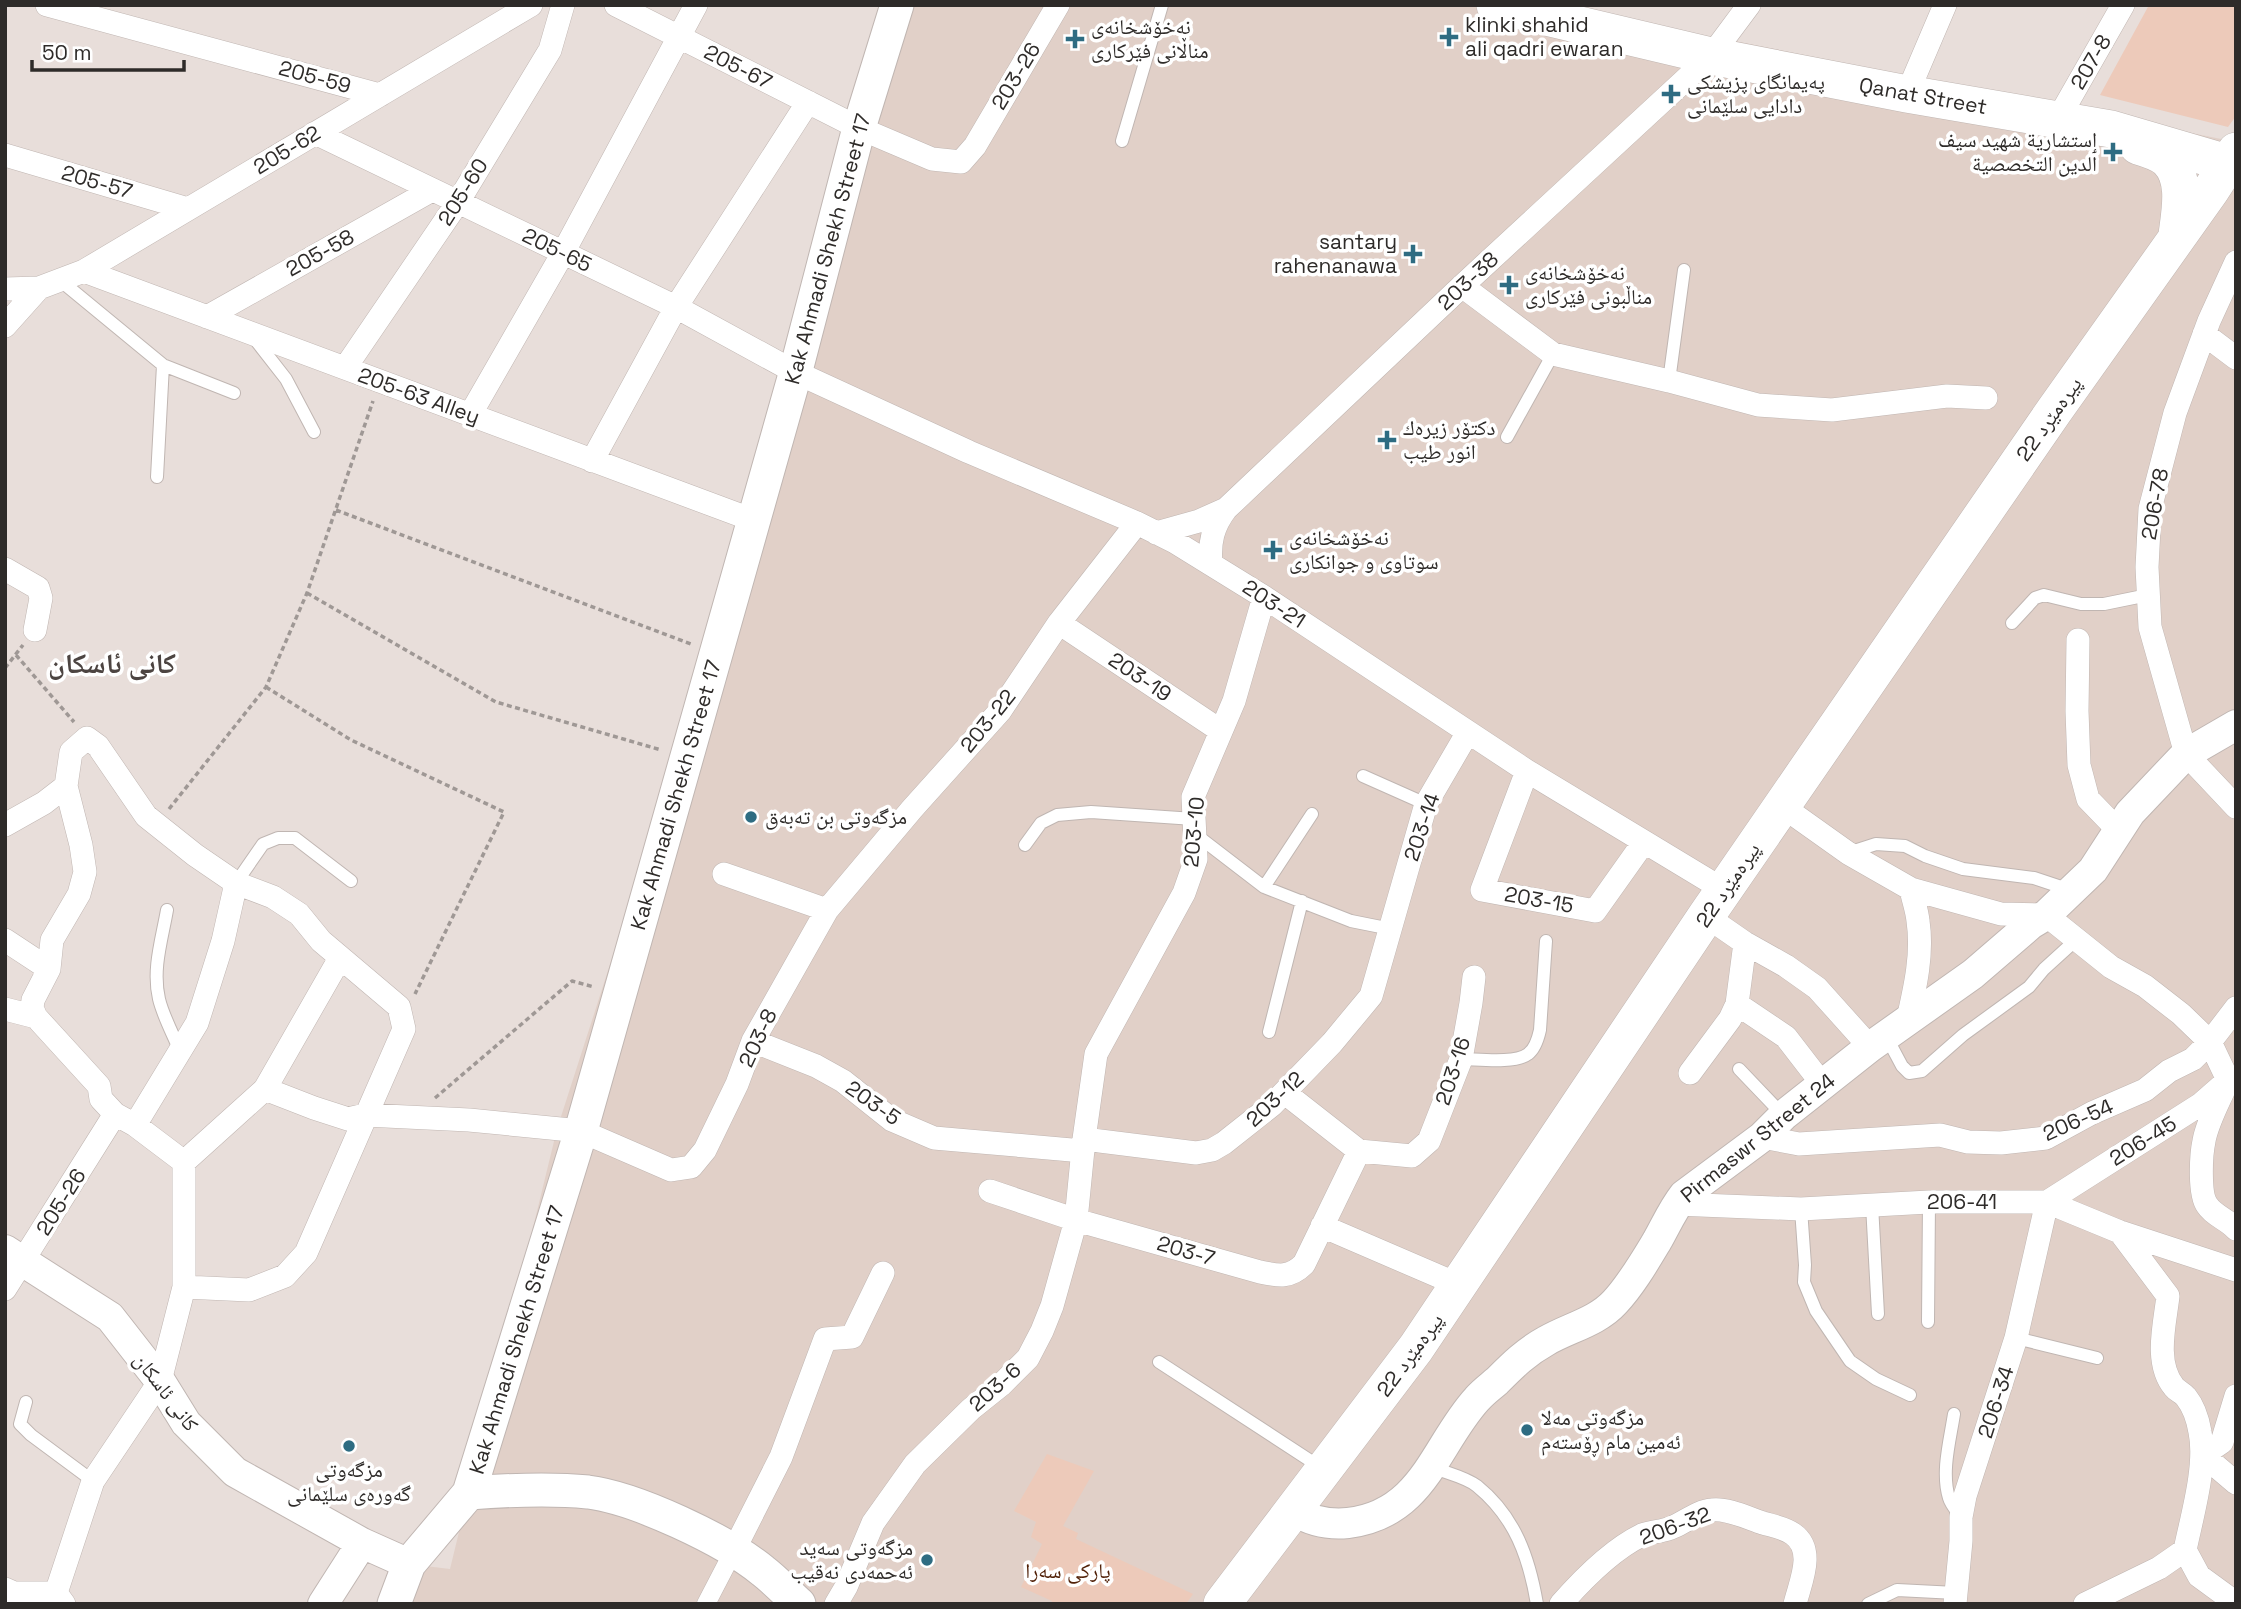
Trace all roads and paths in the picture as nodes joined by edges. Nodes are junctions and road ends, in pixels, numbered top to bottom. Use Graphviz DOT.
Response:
graph roads {
  1 [pos="47,5"];
  2 [pos="531,5"];
  3 [pos="564,5"];
  4 [pos="617,5"];
  5 [pos="696,5"];
  6 [pos="897,5"];
  7 [pos="1058,5"];
  8 [pos="1162,5"];
  9 [pos="1495,5"];
  10 [pos="1749,5"];
  11 [pos="1945,5"];
  12 [pos="2123,5"];
  13 [pos="84,10"];
  14 [pos="679,37"];
  15 [pos="1711,56"];
  16 [pos="1907,94"];
  17 [pos="380,95"];
  18 [pos="808,102"];
  19 [pos="2058,119"];
  20 [pos="859,128"];
  21 [pos="2111,129"];
  22 [pos="315,133"];
  23 [pos="1122,141"];
  24 [pos="975,146"];
  25 [pos="5,155"];
  26 [pos="2234,165"];
  27 [pos="432,190"];
  28 [pos="458,202"];
  29 [pos="188,209"];
  30 [pos="2177,235"];
  31 [pos="563,253"];
  32 [pos="2236,262"];
  33 [pos="1684,270"];
  34 [pos="84,271"];
  35 [pos="61,281"];
  36 [pos="1462,286"];
  37 [pos="39,288"];
  38 [pos="5,289"];
  39 [pos="676,307"];
  40 [pos="207,317"];
  41 [pos="5,326"];
  42 [pos="250,333"];
  43 [pos="2204,334"];
  44 [pos="1553,354"];
  45 [pos="2236,358"];
  46 [pos="163,365"];
  47 [pos="345,368"];
  48 [pos="795,372"];
  49 [pos="1669,381"];
  50 [pos="380,382"];
  51 [pos="234,393"];
  52 [pos="1986,398"];
  53 [pos="470,415"];
  54 [pos="314,432"];
  55 [pos="1507,437"];
  56 [pos="592,461"];
  57 [pos="157,477"];
  58 [pos="1226,509"];
  59 [pos="336,510"];
  60 [pos="753,520"];
  61 [pos="1146,528"];
  62 [pos="1211,564"];
  63 [pos="5,569"];
  64 [pos="307,593"];
  65 [pos="2148,595"];
  66 [pos="1264,597"];
  67 [pos="1059,623"];
  68 [pos="2012,623"];
  69 [pos="35,630"];
  70 [pos="2078,640"];
  71 [pos="716,654"];
  72 [pos="16,655"];
  73 [pos="5,668"];
  74 [pos="266,687"];
  75 [pos="2236,725"];
  76 [pos="1220,731"];
  77 [pos="1468,732"];
  78 [pos="87,738"];
  79 [pos="2186,754"];
  80 [pos="686,757"];
  81 [pos="1527,771"];
  82 [pos="1363,776"];
  83 [pos="66,786"];
  84 [pos="1426,804"];
  85 [pos="1782,806"];
  86 [pos="2236,807"];
  87 [pos="1312,814"];
  88 [pos="156,824"];
  89 [pos="5,825"];
  90 [pos="1195,827"];
  91 [pos="2119,831"];
  92 [pos="1644,842"];
  93 [pos="1025,845"];
  94 [pos="1848,853"];
  95 [pos="724,874"];
  96 [pos="351,881"];
  97 [pos="236,883"];
  98 [pos="1264,887"];
  99 [pos="1911,889"];
  100 [pos="2071,890"];
  101 [pos="1302,901"];
  102 [pos="1715,903"];
  103 [pos="167,910"];
  104 [pos="827,910"];
  105 [pos="2046,915"];
  106 [pos="1391,929"];
  107 [pos="2077,939"];
  108 [pos="5,940"];
  109 [pos="1546,942"];
  110 [pos="1745,943"];
  111 [pos="340,958"];
  112 [pos="49,969"];
  113 [pos="1474,977"];
  114 [pos="620,993"];
  115 [pos="1737,1004"];
  116 [pos="5,1009"];
  117 [pos="2236,1009"];
  118 [pos="36,1017"];
  119 [pos="403,1018"];
  120 [pos="1269,1032"];
  121 [pos="1888,1034"];
  122 [pos="753,1041"];
  123 [pos="2210,1042"];
  124 [pos="180,1051"];
  125 [pos="1461,1059"];
  126 [pos="1739,1069"];
  127 [pos="1690,1073"];
  128 [pos="2232,1078"];
  129 [pos="1823,1085"];
  130 [pos="265,1089"];
  131 [pos="1285,1093"];
  132 [pos="115,1114"];
  133 [pos="365,1115"];
  134 [pos="1784,1115"];
  135 [pos="412,1117"];
  136 [pos="135,1125"];
  137 [pos="580,1132"];
  138 [pos="1762,1136"];
  139 [pos="1084,1145"];
  140 [pos="1359,1151"];
  141 [pos="184,1162"];
  142 [pos="990,1191"];
  143 [pos="1930,1202"];
  144 [pos="2047,1202"];
  145 [pos="1676,1205"];
  146 [pos="1872,1205"];
  147 [pos="1801,1209"];
  148 [pos="1076,1220"];
  149 [pos="1322,1226"];
  150 [pos="2236,1229"];
  151 [pos="2120,1232"];
  152 [pos="14,1256"];
  153 [pos="2236,1270"];
  154 [pos="883,1273"];
  155 [pos="1459,1285"];
  156 [pos="184,1287"];
  157 [pos="5,1289"];
  158 [pos="1878,1314"];
  159 [pos="1928,1322"];
  160 [pos="2016,1338"];
  161 [pos="2097,1358"];
  162 [pos="1159,1362"];
  163 [pos="160,1381"];
  164 [pos="1910,1395"];
  165 [pos="2236,1396"];
  166 [pos="26,1402"];
  167 [pos="1954,1414"];
  168 [pos="2203,1455"];
  169 [pos="1432,1467"];
  170 [pos="1324,1469"];
  171 [pos="93,1480"];
  172 [pos="2236,1483"];
  173 [pos="470,1493"];
  174 [pos="1293,1510"];
  175 [pos="1961,1517"];
  176 [pos="362,1543"];
  177 [pos="2185,1550"];
  178 [pos="733,1552"];
  179 [pos="409,1564"];
  180 [pos="5,1589"];
  181 [pos="60,1598"];
  182 [pos="1956,1598"];
  183 [pos="2236,1603"];
  184 [pos="323,1604"];
  185 [pos="394,1604"];
  186 [pos="706,1604"];
  187 [pos="799,1604"];
  188 [pos="836,1604"];
  189 [pos="1222,1604"];
  190 [pos="1537,1604"];
  191 [pos="1560,1604"];
  192 [pos="1795,1604"];
  193 [pos="1868,1604"];
  194 [pos="2085,1604"];
  1 -- 13 [label="street, 205-59"];
  2 -- 17 [label="street, 205-62"];
  3 -- 28 [label="street, 205-60"];
  4 -- 14 [label="street, 205-67"];
  5 -- 14 [label="street"];
  6 -- 20 [label="main road, Kak Ahmadi Shekh Street 17"];
  7 -- 24 [label="street, 203-26"];
  8 -- 23 [label="lane"];
  9 -- 15 [label="main road, Qanat Street"];
  10 -- 15 [label="street, 203-38"];
  11 -- 16 [label="street"];
  12 -- 19 [label="street, 207-8"];
  13 -- 17 [label="street, 205-59"];
  14 -- 18 [label="street, 205-67"];
  14 -- 31 [label="street"];
  15 -- 16 [label="main road, Qanat Street"];
  15 -- 36 [label="street, 203-38"];
  16 -- 19 [label="main road, Qanat Street"];
  17 -- 22 [label="street, 205-62"];
  18 -- 20 [label="street, 205-67"];
  18 -- 39 [label="street"];
  19 -- 21 [label="main road, Qanat Street"];
  20 -- 24 [label="street, 205-67"];
  20 -- 48 [label="main road, Kak Ahmadi Shekh Street 17"];
  21 -- 26 [label="main road, Qanat Street"];
  21 -- 30 [label="main road"];
  22 -- 27 [label="street, 205-65"];
  22 -- 29 [label="street, 205-62"];
  25 -- 29 [label="street, 205-57"];
  26 -- 30 [label="main road, 22 پیرەمێرد"];
  27 -- 28 [label="street, 205-65"];
  27 -- 40 [label="street, 205-58"];
  28 -- 31 [label="street, 205-65"];
  28 -- 47 [label="street, 205-60"];
  29 -- 34 [label="street, 205-62"];
  30 -- 85 [label="main road, 22 پیرەمێرد"];
  31 -- 39 [label="street, 205-65"];
  31 -- 53 [label="street"];
  32 -- 43 [label="street, 206-78"];
  33 -- 49 [label="lane"];
  34 -- 35 [label="street, 205-62"];
  34 -- 40 [label="street, 205-63 Alley"];
  35 -- 37 [label="street, 205-62"];
  35 -- 46 [label="lane"];
  36 -- 44 [label="street"];
  36 -- 58 [label="street, 203-38"];
  37 -- 38 [label="street"];
  37 -- 41 [label="street"];
  39 -- 48 [label="street, 205-65"];
  39 -- 56 [label="street"];
  40 -- 42 [label="street, 205-63 Alley"];
  42 -- 47 [label="street, 205-63 Alley"];
  42 -- 54 [label="lane"];
  43 -- 45 [label="street"];
  43 -- 65 [label="street, 206-78"];
  44 -- 49 [label="street"];
  44 -- 55 [label="lane"];
  46 -- 51 [label="lane"];
  46 -- 57 [label="lane"];
  47 -- 50 [label="street, 205-63 Alley"];
  48 -- 60 [label="main road, Kak Ahmadi Shekh Street 17"];
  48 -- 61 [label="street, 203-21"];
  49 -- 52 [label="street"];
  50 -- 53 [label="street, 205-63 Alley"];
  50 -- 59 [label="path"];
  53 -- 56 [label="street, 205-63 Alley"];
  56 -- 60 [label="street, 205-63 Alley"];
  58 -- 61 [label="street, 203-38"];
  58 -- 62 [label="street, 203-38"];
  59 -- 64 [label="path"];
  59 -- 71 [label="path"];
  60 -- 71 [label="main road, Kak Ahmadi Shekh Street 17"];
  61 -- 62 [label="street, 203-21"];
  61 -- 67 [label="street, 203-22"];
  62 -- 66 [label="street, 203-21"];
  63 -- 69 [label="street"];
  64 -- 74 [label="path"];
  64 -- 80 [label="path"];
  65 -- 68 [label="lane"];
  65 -- 79 [label="street, 206-78"];
  66 -- 76 [label="street, 203-10"];
  66 -- 77 [label="street, 203-21"];
  67 -- 76 [label="street, 203-19"];
  67 -- 104 [label="street, 203-22"];
  69 -- 72 [label="path"];
  70 -- 91 [label="street"];
  71 -- 80 [label="main road, Kak Ahmadi Shekh Street 17"];
  72 -- 73 [label="path"];
  72 -- 78 [label="path"];
  74 -- 88 [label="path"];
  74 -- 119 [label="path"];
  75 -- 79 [label="street, Pirmaswr Street 24"];
  76 -- 90 [label="street, 203-10"];
  77 -- 81 [label="street, 203-21"];
  77 -- 84 [label="street, 203-14"];
  78 -- 83 [label="street"];
  78 -- 88 [label="street"];
  79 -- 86 [label="street"];
  79 -- 91 [label="street, Pirmaswr Street 24"];
  80 -- 114 [label="main road, Kak Ahmadi Shekh Street 17"];
  81 -- 92 [label="street, 203-21"];
  81 -- 92 [label="street, 203-15"];
  82 -- 84 [label="lane"];
  83 -- 89 [label="street"];
  83 -- 112 [label="street"];
  84 -- 106 [label="street, 203-14"];
  85 -- 94 [label="street"];
  85 -- 102 [label="main road, 22 پیرەمێرد"];
  87 -- 98 [label="lane"];
  88 -- 97 [label="street"];
  90 -- 93 [label="lane"];
  90 -- 98 [label="lane"];
  90 -- 139 [label="street, 203-10"];
  91 -- 100 [label="street, Pirmaswr Street 24"];
  92 -- 102 [label="street, 203-21"];
  94 -- 99 [label="street"];
  94 -- 100 [label="lane"];
  95 -- 104 [label="street"];
  96 -- 97 [label="lane"];
  97 -- 111 [label="street"];
  97 -- 124 [label="street"];
  98 -- 101 [label="lane"];
  99 -- 105 [label="street"];
  99 -- 121 [label="street"];
  100 -- 105 [label="street, Pirmaswr Street 24"];
  101 -- 106 [label="lane"];
  101 -- 120 [label="lane"];
  102 -- 110 [label="street, 203-21"];
  102 -- 155 [label="main road, 22 پیرەمێرد"];
  103 -- 124 [label="lane"];
  104 -- 122 [label="street, 203-8"];
  105 -- 107 [label="street"];
  105 -- 121 [label="street, Pirmaswr Street 24"];
  106 -- 131 [label="street, 203-12"];
  107 -- 121 [label="lane"];
  107 -- 123 [label="street"];
  108 -- 112 [label="street"];
  109 -- 125 [label="lane"];
  110 -- 115 [label="street"];
  110 -- 121 [label="street, 203-21"];
  111 -- 119 [label="street"];
  111 -- 130 [label="street"];
  112 -- 118 [label="street"];
  113 -- 125 [label="street, 203-16"];
  114 -- 135 [label="path"];
  114 -- 137 [label="main road, Kak Ahmadi Shekh Street 17"];
  115 -- 127 [label="street"];
  115 -- 129 [label="street"];
  116 -- 118 [label="street"];
  117 -- 123 [label="street, 206-54"];
  118 -- 132 [label="street"];
  119 -- 133 [label="street"];
  121 -- 129 [label="street, Pirmaswr Street 24"];
  122 -- 137 [label="street, 203-8"];
  122 -- 139 [label="street, 203-5"];
  123 -- 128 [label="street"];
  123 -- 138 [label="street, 206-54"];
  124 -- 136 [label="street"];
  125 -- 140 [label="street, 203-16"];
  126 -- 134 [label="lane"];
  128 -- 144 [label="street, 206-45"];
  128 -- 150 [label="street"];
  129 -- 134 [label="street, Pirmaswr Street 24"];
  130 -- 133 [label="street"];
  130 -- 141 [label="street"];
  131 -- 139 [label="street, 203-12"];
  131 -- 140 [label="street"];
  132 -- 136 [label="street"];
  132 -- 152 [label="street, 205-26"];
  133 -- 135 [label="street"];
  133 -- 156 [label="street"];
  134 -- 138 [label="street, Pirmaswr Street 24"];
  135 -- 137 [label="street"];
  136 -- 141 [label="street"];
  137 -- 173 [label="main road, Kak Ahmadi Shekh Street 17"];
  138 -- 145 [label="street, Pirmaswr Street 24"];
  139 -- 148 [label="street, 203-6"];
  140 -- 149 [label="street"];
  141 -- 156 [label="street"];
  142 -- 148 [label="street, 203-7"];
  143 -- 144 [label="street, 206-41"];
  143 -- 146 [label="street, 206-41"];
  143 -- 159 [label="lane"];
  144 -- 151 [label="street, 206-41"];
  144 -- 160 [label="street, 206-34"];
  145 -- 147 [label="street, 206-41"];
  145 -- 169 [label="street, Pirmaswr Street 24"];
  146 -- 147 [label="street, 206-41"];
  146 -- 158 [label="lane"];
  147 -- 164 [label="lane"];
  148 -- 149 [label="street, 203-7"];
  148 -- 188 [label="street, 203-6"];
  149 -- 155 [label="street"];
  151 -- 153 [label="street, 206-41"];
  151 -- 168 [label="street"];
  152 -- 157 [label="street, 205-26"];
  152 -- 163 [label="street, کانی ئاسکان"];
  154 -- 178 [label="street"];
  155 -- 170 [label="main road, 22 پیرەمێرد"];
  156 -- 163 [label="street"];
  160 -- 161 [label="lane"];
  160 -- 175 [label="street, 206-34"];
  162 -- 170 [label="lane"];
  163 -- 171 [label="street"];
  163 -- 176 [label="street, کانی ئاسکان"];
  165 -- 168 [label="street"];
  166 -- 171 [label="lane"];
  167 -- 175 [label="lane"];
  168 -- 172 [label="street"];
  168 -- 177 [label="street"];
  169 -- 174 [label="street, Pirmaswr Street 24"];
  169 -- 190 [label="lane"];
  170 -- 174 [label="main road, 22 پیرەمێرد"];
  171 -- 181 [label="street"];
  173 -- 178 [label="main road"];
  173 -- 179 [label="main road, Kak Ahmadi Shekh Street 17"];
  174 -- 189 [label="main road, 22 پیرەمێرد"];
  175 -- 182 [label="street, 206-34"];
  176 -- 179 [label="street, کانی ئاسکان"];
  176 -- 184 [label="street"];
  177 -- 183 [label="street"];
  177 -- 194 [label="street"];
  178 -- 186 [label="street"];
  178 -- 187 [label="main road"];
  179 -- 185 [label="main road"];
  180 -- 181 [label="street"];
  182 -- 193 [label="lane"];
  191 -- 192 [label="street, 206-32"];
}
